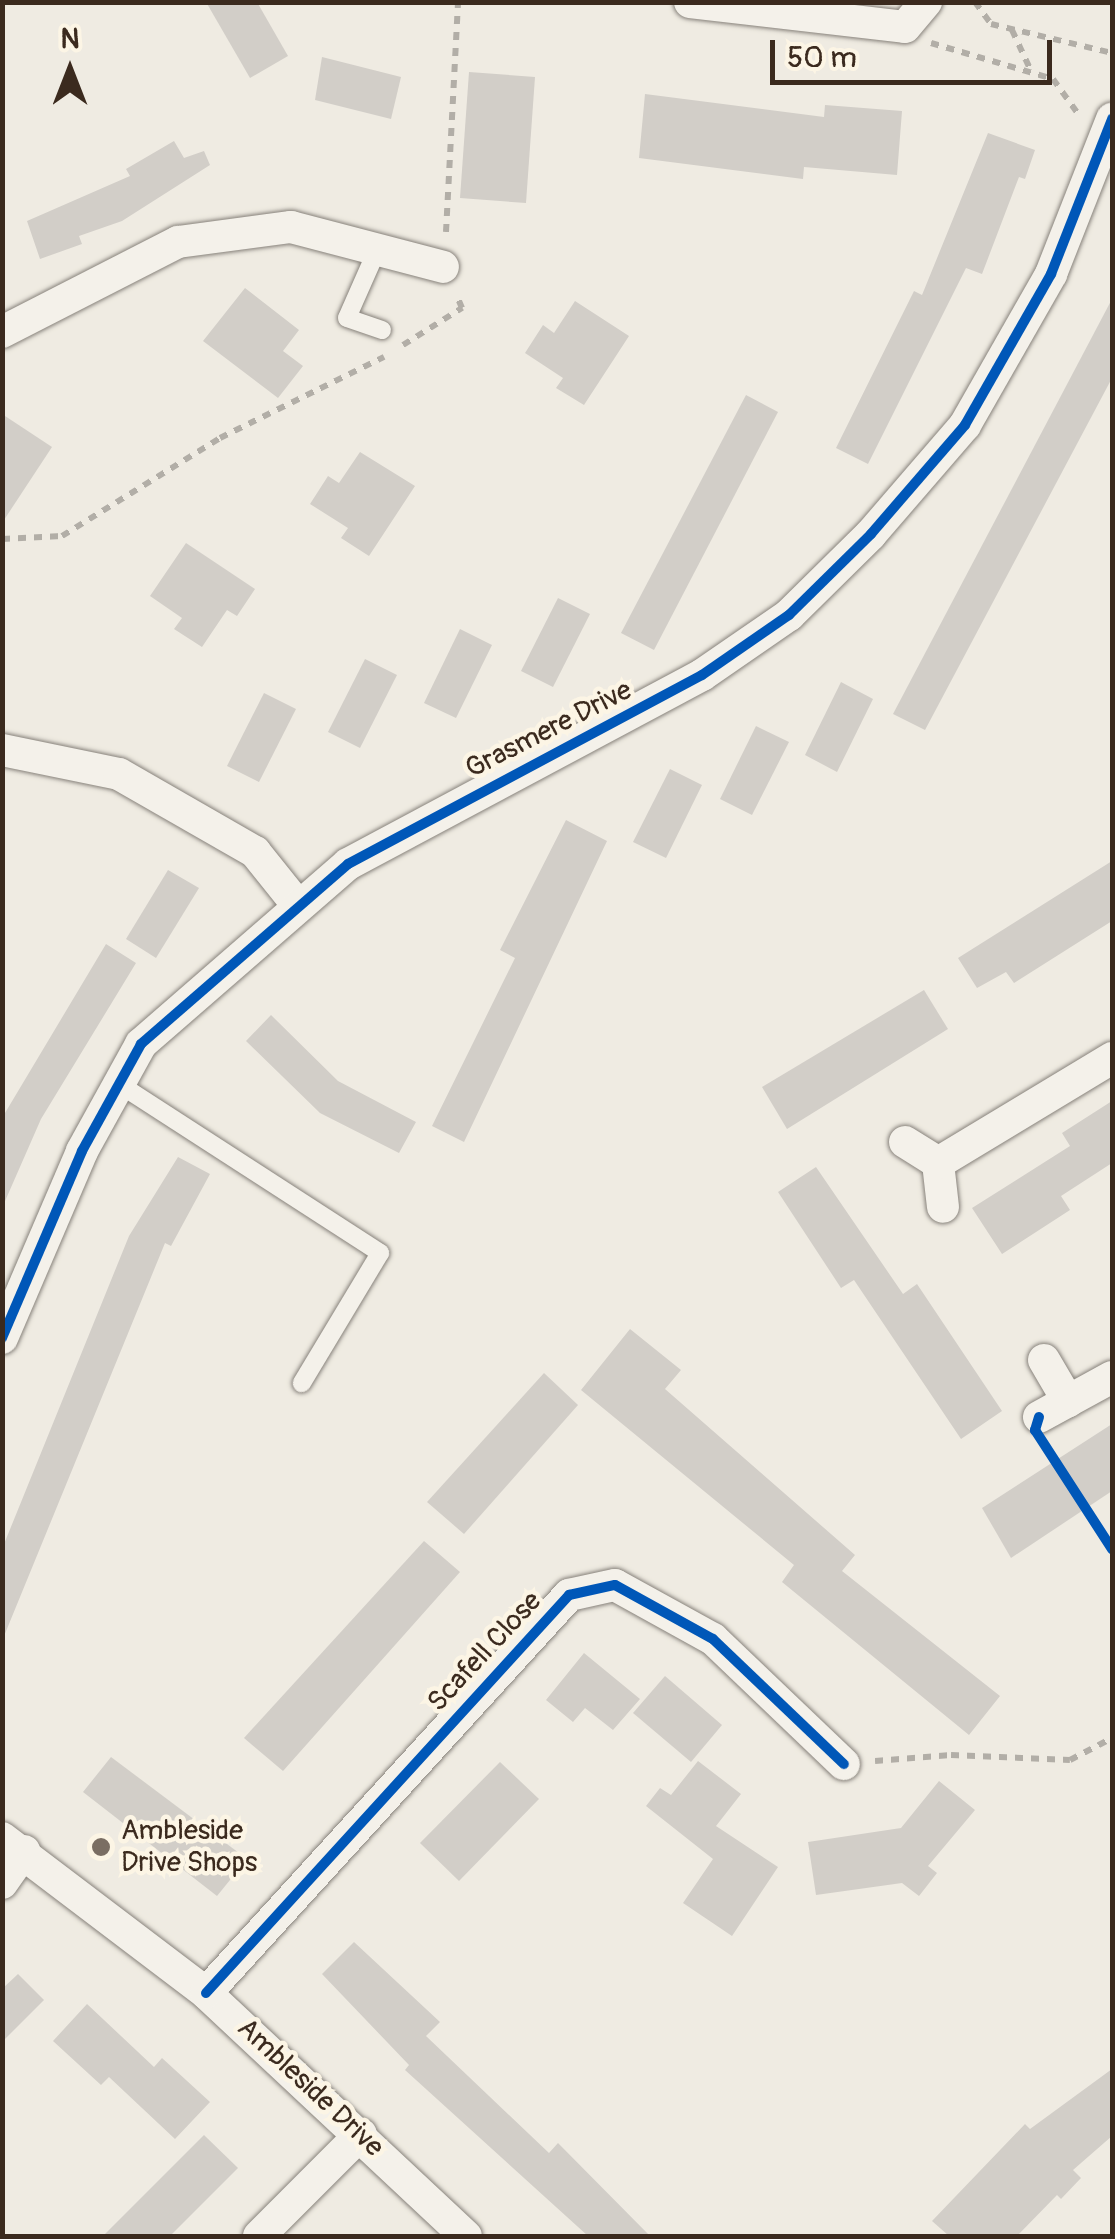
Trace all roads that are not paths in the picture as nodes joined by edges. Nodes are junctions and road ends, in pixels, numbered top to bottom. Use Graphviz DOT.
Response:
graph roads {
  1 [pos="690,2"];
  2 [pos="915,15"];
  3 [pos="1106,131"];
  4 [pos="377,250"];
  5 [pos="443,268"];
  6 [pos="382,330"];
  7 [pos="2,332"];
  8 [pos="2,750"];
  9 [pos="296,904"];
  10 [pos="1112,1058"];
  11 [pos="118,1084"];
  12 [pos="906,1142"];
  13 [pos="938,1164"];
  14 [pos="942,1207"];
  15 [pos="2,1338"];
  16 [pos="1044,1360"];
  17 [pos="1112,1377"];
  18 [pos="302,1383"];
  19 [pos="844,1764"];
  20 [pos="13,1845"];
  21 [pos="2,1883"];
  22 [pos="206,1993"];
  23 [pos="361,2134"];
  24 [pos="259,2236"];
  25 [pos="466,2236"];
  1 -- 2 [label="street"];
  3 -- 9 [label="street, Grasmere Drive"];
  4 -- 5 [label="street"];
  4 -- 6 [label="lane"];
  4 -- 7 [label="street"];
  8 -- 9 [label="street"];
  9 -- 11 [label="street, Grasmere Drive"];
  10 -- 13 [label="street"];
  11 -- 15 [label="street, Grasmere Drive"];
  11 -- 18 [label="lane"];
  12 -- 13 [label="street"];
  13 -- 14 [label="street"];
  16 -- 17 [label="street"];
  19 -- 22 [label="street, Scafell Close"];
  20 -- 21 [label="street"];
  20 -- 22 [label="street, Ambleside Drive"];
  22 -- 23 [label="street, Ambleside Drive"];
  23 -- 24 [label="street"];
  23 -- 25 [label="street, Ambleside Drive"];
}
